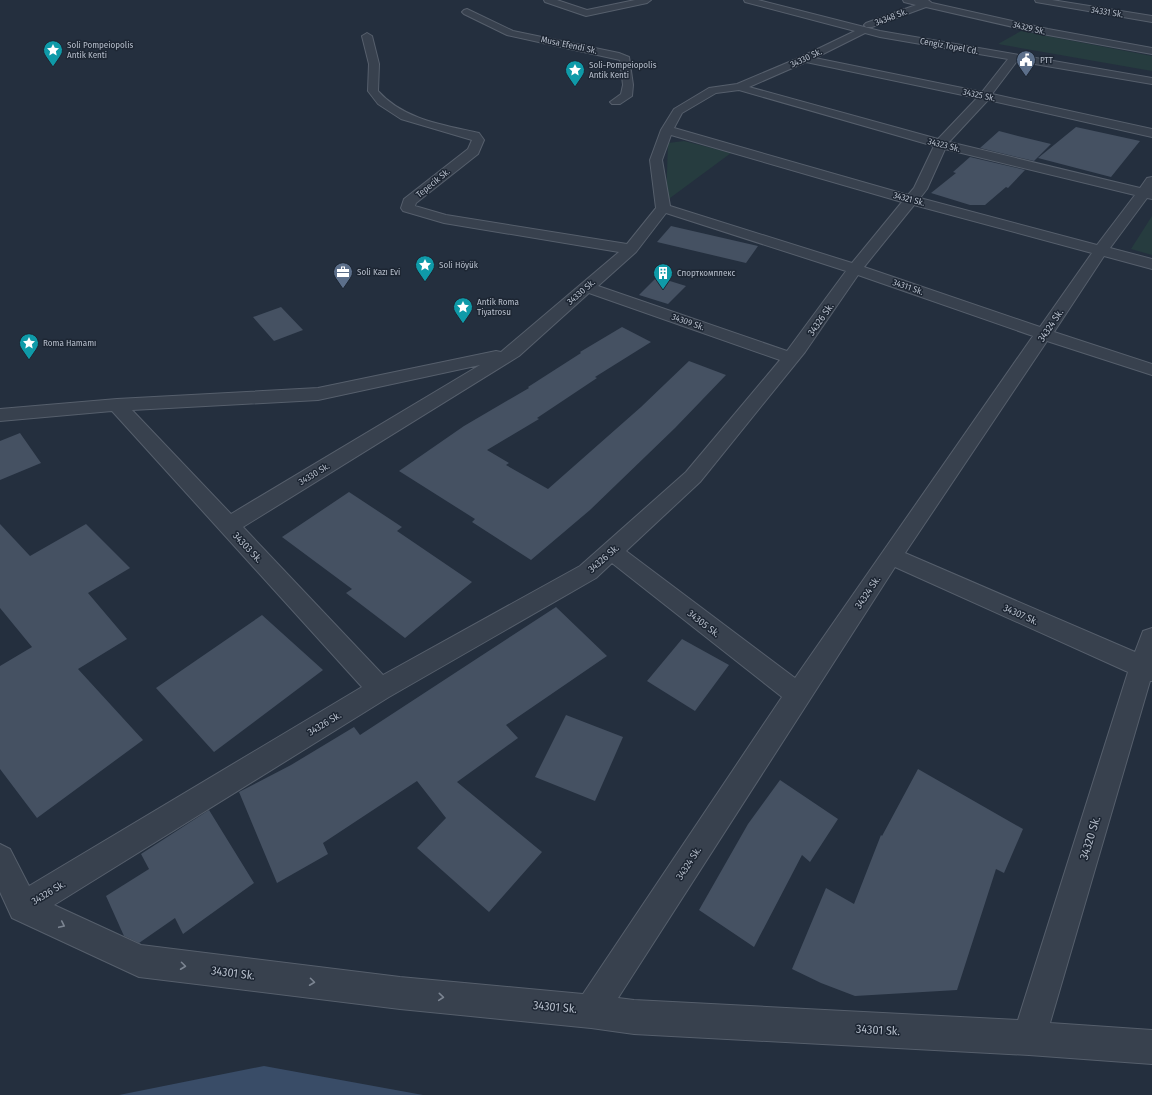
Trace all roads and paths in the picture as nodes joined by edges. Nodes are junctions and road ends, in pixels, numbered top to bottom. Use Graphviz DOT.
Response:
graph roads {
  1 [pos="548,0"];
  2 [pos="647,0"];
  3 [pos="748,0"];
  4 [pos="769,0"];
  5 [pos="907,0"];
  6 [pos="935,0"];
  7 [pos="1039,0"];
  8 [pos="924,4"];
  9 [pos="1055,4"];
  10 [pos="482,10"];
  11 [pos="1043,11"];
  12 [pos="1031,18"];
  13 [pos="1152,19"];
  14 [pos="1019,26"];
  15 [pos="867,28"];
  16 [pos="367,36"];
  17 [pos="1152,50"];
  18 [pos="1015,57"];
  19 [pos="805,59"];
  20 [pos="1152,74"];
  21 [pos="1152,81"];
  22 [pos="739,87"];
  23 [pos="985,96"];
  24 [pos="616,102"];
  25 [pos="667,130"];
  26 [pos="1152,133"];
  27 [pos="941,144"];
  28 [pos="1149,189"];
  29 [pos="911,200"];
  30 [pos="663,208"];
  31 [pos="631,249"];
  32 [pos="1101,250"];
  33 [pos="1152,264"];
  34 [pos="855,269"];
  35 [pos="586,287"];
  36 [pos="1044,334"];
  37 [pos="513,352"];
  38 [pos="791,358"];
  39 [pos="1152,370"];
  40 [pos="117,405"];
  41 [pos="0,415"];
  42 [pos="228,526"];
  43 [pos="611,551"];
  44 [pos="891,556"];
  45 [pos="1152,638"];
  46 [pos="1147,669"];
  47 [pos="380,689"];
  48 [pos="798,695"];
  49 [pos="0,859"];
  50 [pos="23,907"];
  51 [pos="591,1011"];
  52 [pos="1029,1038"];
  53 [pos="1152,1047"];
  1 -- 2 [label="street"];
  3 -- 15 [label="street, Cengiz Topel Cd."];
  4 -- 15 [label="street, Cengiz Topel Cd."];
  5 -- 8 [label="street, 34329 Sk."];
  6 -- 8 [label="street, 34348 Sk."];
  7 -- 9 [label="street, 34331 Sk."];
  8 -- 14 [label="street, 34329 Sk."];
  8 -- 15 [label="street, 34348 Sk."];
  9 -- 11 [label="street"];
  9 -- 13 [label="street, 34331 Sk."];
  10 -- 24 [label="street, Musa Efendi Sk."];
  12 -- 14 [label="street"];
  14 -- 17 [label="street, 34329 Sk."];
  15 -- 18 [label="street, Cengiz Topel Cd."];
  15 -- 19 [label="street, 34330 Sk."];
  15 -- 20 [label="street, Cengiz Topel Cd."];
  16 -- 31 [label="street, Tepecik Sk."];
  18 -- 21 [label="street, Cengiz Topel Cd."];
  18 -- 23 [label="street, 34326 Sk."];
  19 -- 22 [label="street, 34330 Sk."];
  19 -- 23 [label="street, 34325 Sk."];
  22 -- 25 [label="street, 34330 Sk."];
  22 -- 27 [label="street, 34323 Sk."];
  23 -- 26 [label="street, 34325 Sk."];
  23 -- 27 [label="street, 34326 Sk."];
  25 -- 29 [label="street, 34321 Sk."];
  25 -- 30 [label="street, 34330 Sk."];
  27 -- 28 [label="street, 34323 Sk."];
  27 -- 29 [label="street, 34326 Sk."];
  28 -- 32 [label="street, 34324 Sk."];
  29 -- 32 [label="street, 34321 Sk."];
  29 -- 34 [label="street, 34326 Sk."];
  30 -- 31 [label="street, 34330 Sk."];
  30 -- 34 [label="street, 34311 Sk."];
  31 -- 35 [label="street, 34330 Sk."];
  32 -- 33 [label="street, 34321 Sk."];
  32 -- 36 [label="street, 34324 Sk."];
  34 -- 36 [label="street, 34311 Sk."];
  34 -- 38 [label="street, 34326 Sk."];
  35 -- 37 [label="street, 34330 Sk."];
  35 -- 38 [label="street, 34309 Sk."];
  36 -- 39 [label="street, 34311 Sk."];
  36 -- 44 [label="street, 34324 Sk."];
  37 -- 40 [label="street"];
  37 -- 42 [label="street, 34330 Sk."];
  38 -- 43 [label="street, 34326 Sk."];
  40 -- 41 [label="street"];
  40 -- 42 [label="street, 34303 Sk."];
  42 -- 47 [label="street, 34303 Sk."];
  43 -- 47 [label="street, 34326 Sk."];
  43 -- 48 [label="street, 34305 Sk."];
  44 -- 46 [label="street, 34307 Sk."];
  44 -- 48 [label="street, 34324 Sk."];
  45 -- 46 [label="street, 34320 Sk."];
  46 -- 52 [label="street, 34320 Sk."];
  47 -- 50 [label="street, 34326 Sk."];
  48 -- 51 [label="street, 34324 Sk."];
  49 -- 50 [label="street"];
  50 -- 51 [label="street, 34301 Sk., one-way"];
  51 -- 52 [label="street, 34301 Sk."];
  52 -- 53 [label="street, 34301 Sk."];
}
